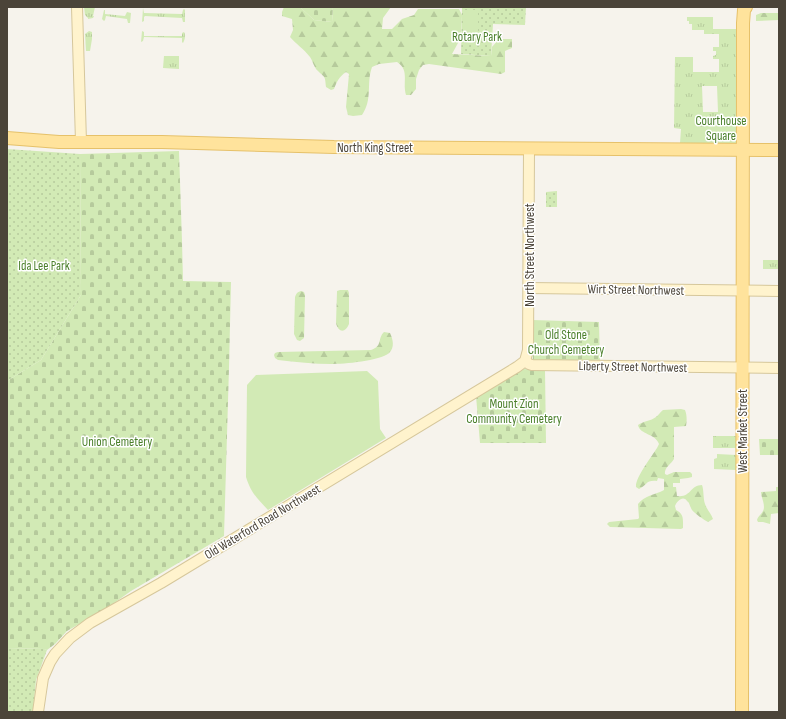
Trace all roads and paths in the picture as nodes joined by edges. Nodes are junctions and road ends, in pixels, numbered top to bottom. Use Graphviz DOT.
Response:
graph roads {
  1 [pos="76,7"];
  2 [pos="745,8"];
  3 [pos="7,138"];
  4 [pos="81,142"];
  5 [pos="529,149"];
  6 [pos="743,150"];
  7 [pos="779,150"];
  8 [pos="529,288"];
  9 [pos="742,290"];
  10 [pos="779,291"];
  11 [pos="525,361"];
  12 [pos="742,368"];
  13 [pos="779,368"];
  14 [pos="38,712"];
  15 [pos="742,712"];
  1 -- 4 [label="street"];
  2 -- 6 [label="main road, West Market Street"];
  3 -- 4 [label="main road, North King Street"];
  4 -- 5 [label="main road, North King Street"];
  5 -- 6 [label="main road, North King Street"];
  5 -- 8 [label="street, North Street Northwest"];
  6 -- 7 [label="main road, North King Street"];
  6 -- 9 [label="main road, West Market Street"];
  8 -- 9 [label="street, Wirt Street Northwest"];
  8 -- 11 [label="street, North Street Northwest"];
  9 -- 10 [label="street, Wirt Street Northwest"];
  9 -- 12 [label="main road, West Market Street"];
  11 -- 12 [label="street, Liberty Street Northwest"];
  11 -- 14 [label="street, Old Waterford Road Northwest"];
  12 -- 13 [label="street, Liberty Street Northwest"];
  12 -- 15 [label="main road, West Market Street"];
}
